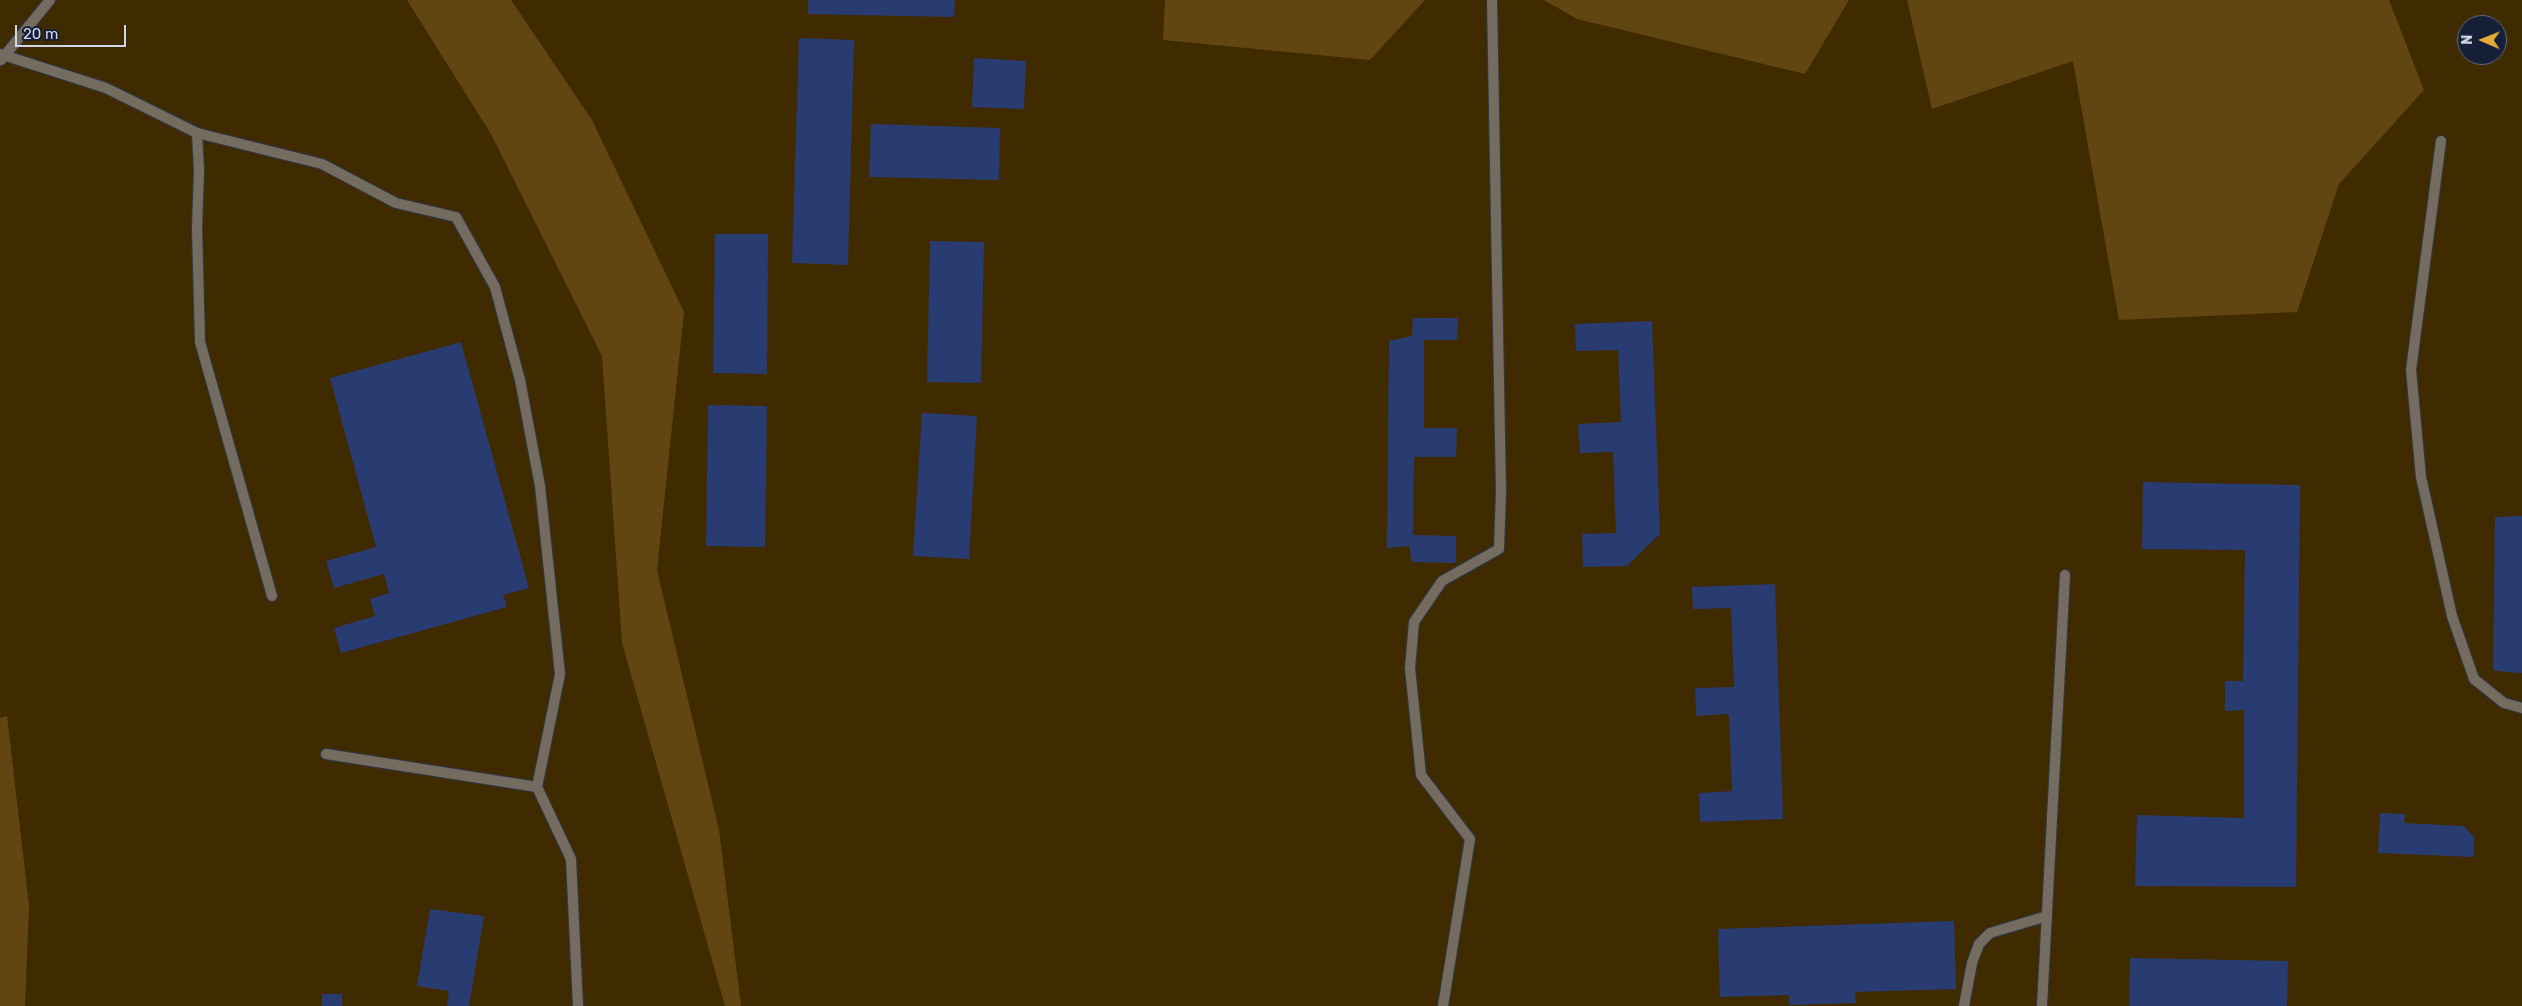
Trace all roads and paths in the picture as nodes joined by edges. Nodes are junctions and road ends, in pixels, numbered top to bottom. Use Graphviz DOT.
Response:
graph roads {
  1 [pos="50,0"];
  2 [pos="1492,0"];
  3 [pos="1,57"];
  4 [pos="196,133"];
  5 [pos="2441,141"];
  6 [pos="2065,575"];
  7 [pos="272,596"];
  8 [pos="2522,708"];
  9 [pos="326,754"];
  10 [pos="537,787"];
  11 [pos="2047,916"];
  12 [pos="578,1006"];
  13 [pos="1443,1006"];
  14 [pos="1964,1006"];
  15 [pos="2042,1006"];
  1 -- 3 [label="street"];
  2 -- 13 [label="street"];
  3 -- 4 [label="street"];
  4 -- 7 [label="street"];
  4 -- 10 [label="street"];
  5 -- 8 [label="street"];
  6 -- 11 [label="street"];
  9 -- 10 [label="street"];
  10 -- 12 [label="street"];
  11 -- 14 [label="street"];
  11 -- 15 [label="street"];
}
